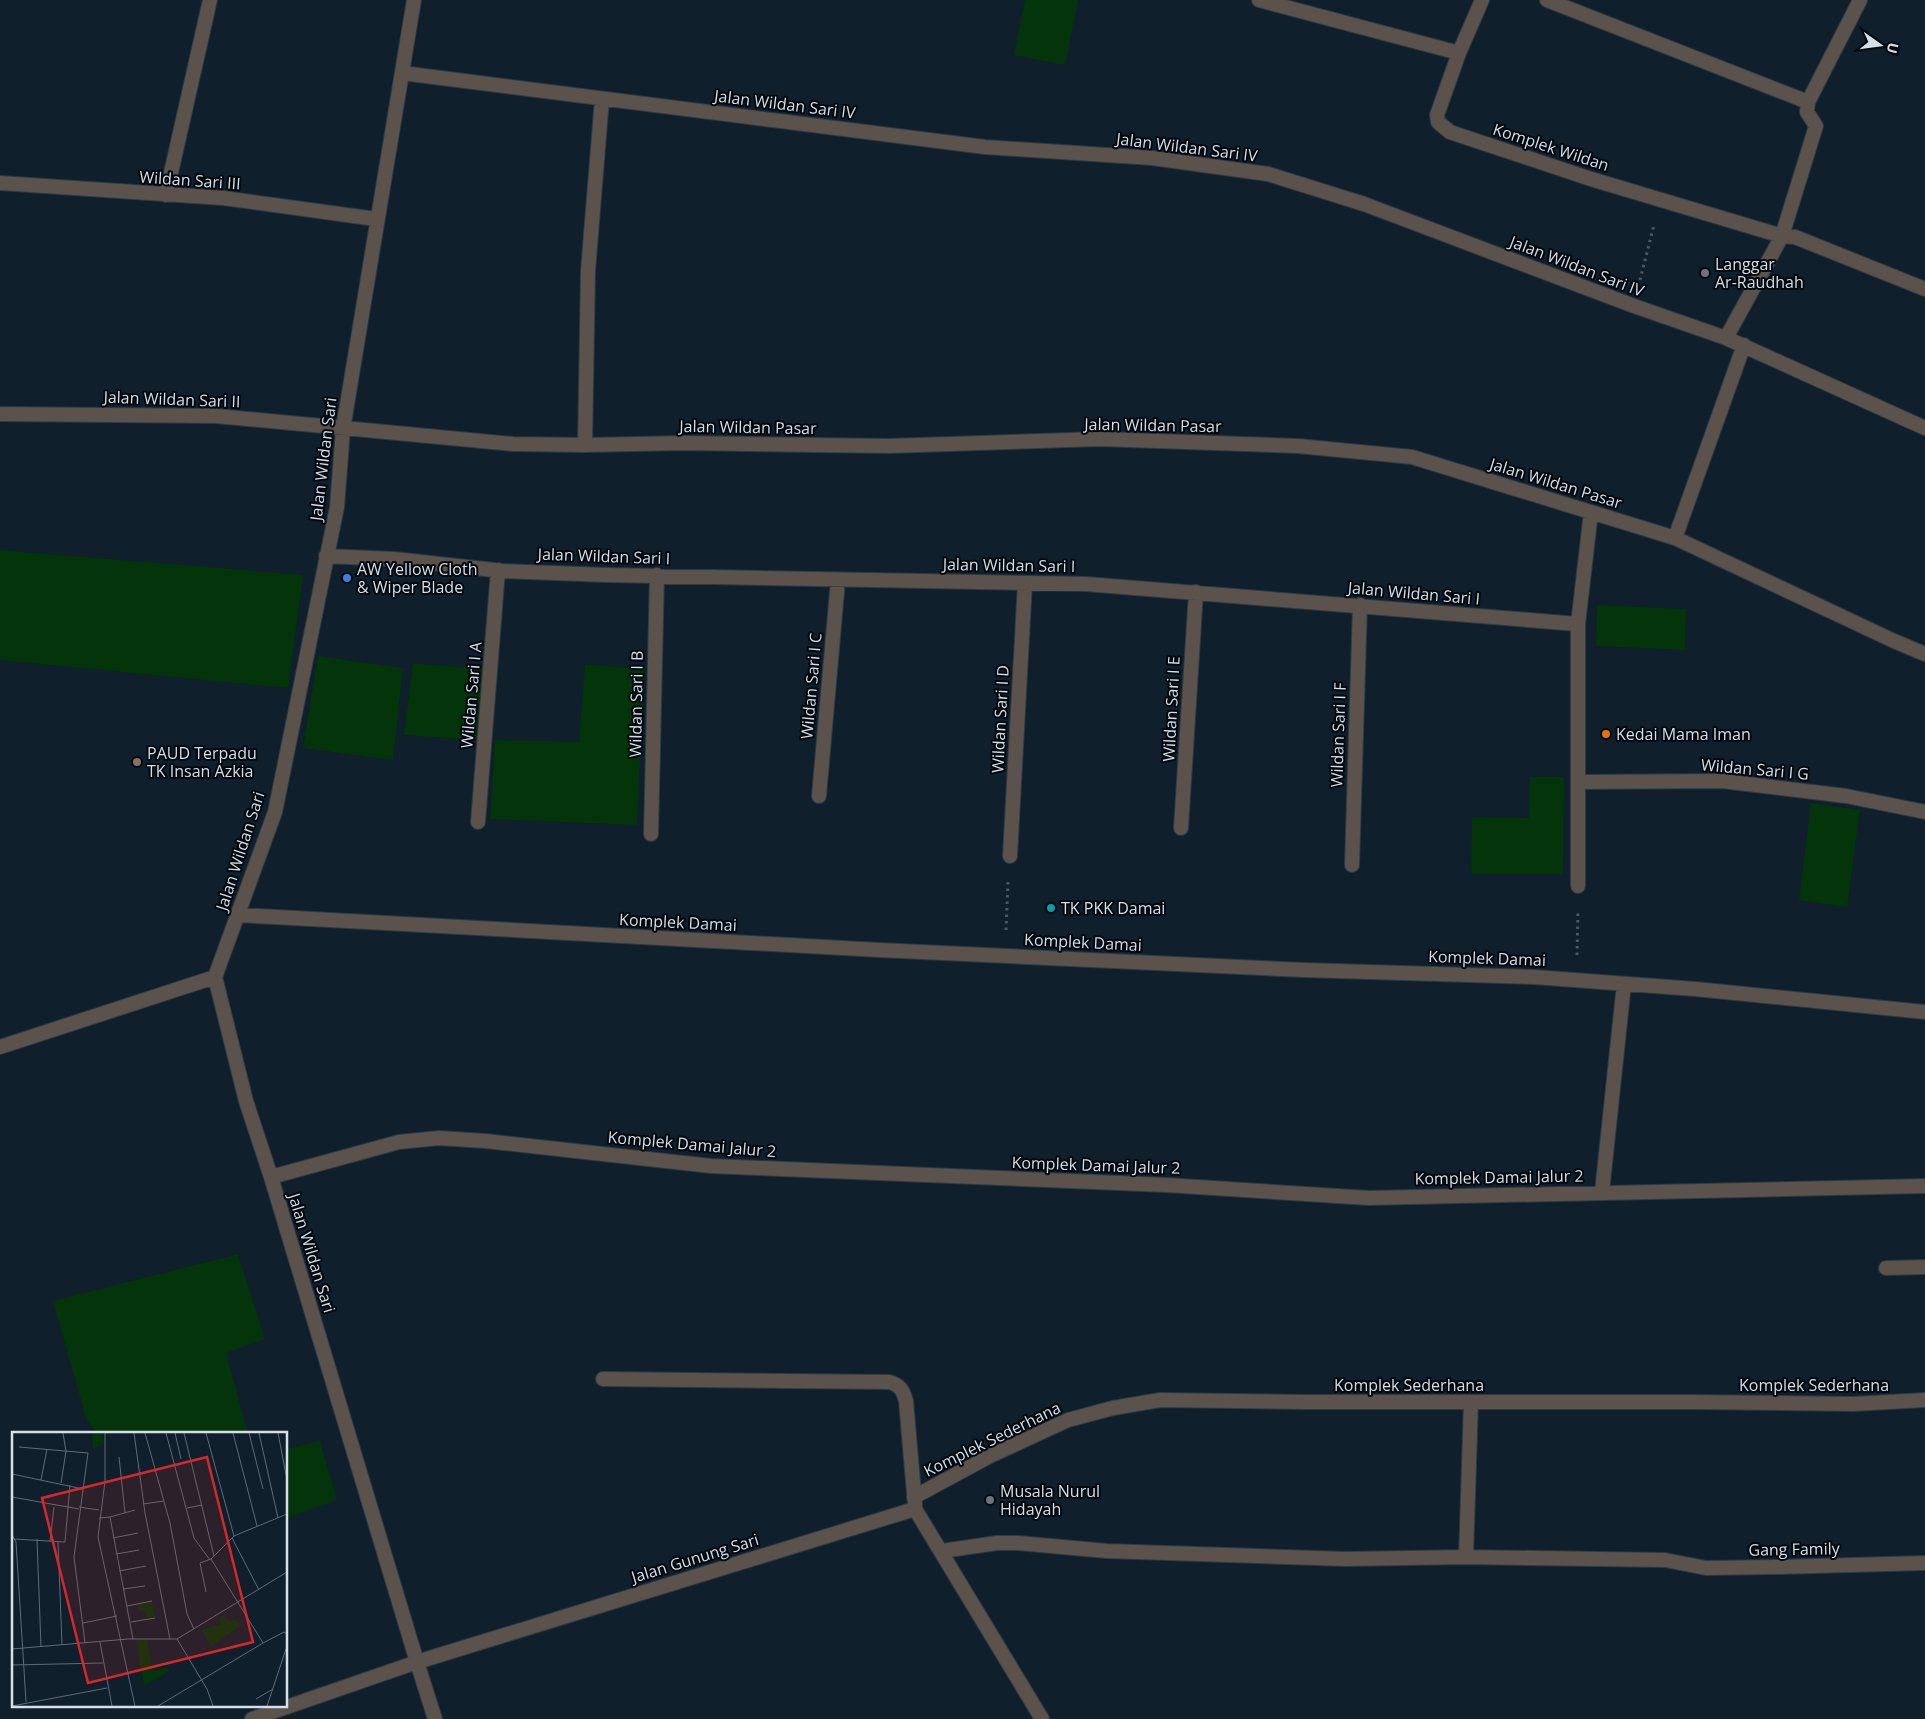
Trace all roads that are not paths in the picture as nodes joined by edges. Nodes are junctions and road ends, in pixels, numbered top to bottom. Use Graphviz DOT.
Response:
graph roads {
  1 [pos="210,0"];
  2 [pos="414,0"];
  3 [pos="1259,0"];
  4 [pos="1482,0"];
  5 [pos="1547,0"];
  6 [pos="1860,0"];
  7 [pos="1459,53"];
  8 [pos="402,73"];
  9 [pos="602,99"];
  10 [pos="1808,102"];
  11 [pos="0,183"];
  12 [pos="166,195"];
  13 [pos="376,219"];
  14 [pos="1782,236"];
  15 [pos="1925,289"];
  16 [pos="1726,338"];
  17 [pos="1744,345"];
  18 [pos="0,414"];
  19 [pos="1923,423"];
  20 [pos="343,429"];
  21 [pos="584,445"];
  22 [pos="1591,512"];
  23 [pos="1675,538"];
  24 [pos="326,556"];
  25 [pos="498,570"];
  26 [pos="657,575"];
  27 [pos="838,580"];
  28 [pos="1025,583"];
  29 [pos="1196,592"];
  30 [pos="1360,605"];
  31 [pos="1578,624"];
  32 [pos="1925,654"];
  33 [pos="1579,782"];
  34 [pos="819,796"];
  35 [pos="1925,812"];
  36 [pos="478,822"];
  37 [pos="1181,828"];
  38 [pos="651,834"];
  39 [pos="1010,856"];
  40 [pos="1352,865"];
  41 [pos="1578,886"];
  42 [pos="238,915"];
  43 [pos="215,978"];
  44 [pos="1624,984"];
  45 [pos="1925,1012"];
  46 [pos="0,1047"];
  47 [pos="271,1177"];
  48 [pos="1925,1186"];
  49 [pos="1602,1192"];
  50 [pos="1925,1267"];
  51 [pos="1886,1268"];
  52 [pos="603,1379"];
  53 [pos="1925,1400"];
  54 [pos="1471,1402"];
  55 [pos="915,1503"];
  56 [pos="942,1551"];
  57 [pos="1466,1557"];
  58 [pos="1925,1563"];
  59 [pos="417,1662"];
  60 [pos="252,1719"];
  61 [pos="435,1719"];
  62 [pos="1042,1719"];
  1 -- 12 [label="street"];
  2 -- 8 [label="street, Jalan Wildan Sari"];
  3 -- 7 [label="street"];
  4 -- 7 [label="street, Komplek Wildan"];
  5 -- 10 [label="street"];
  6 -- 10 [label="street"];
  7 -- 14 [label="street, Komplek Wildan"];
  8 -- 9 [label="street, Jalan Wildan Sari IV"];
  8 -- 13 [label="street, Jalan Wildan Sari"];
  9 -- 16 [label="street, Jalan Wildan Sari IV"];
  9 -- 21 [label="street"];
  10 -- 14 [label="street"];
  11 -- 12 [label="street, Wildan Sari III"];
  12 -- 13 [label="street, Wildan Sari III"];
  13 -- 20 [label="street, Jalan Wildan Sari"];
  14 -- 15 [label="street, Komplek Wildan"];
  14 -- 16 [label="street"];
  16 -- 17 [label="street, Jalan Wildan Sari IV"];
  17 -- 19 [label="street, Jalan Wildan Sari IV"];
  17 -- 23 [label="street"];
  18 -- 20 [label="street, Jalan Wildan Sari II"];
  20 -- 21 [label="street, Jalan Wildan Pasar"];
  20 -- 24 [label="street, Jalan Wildan Sari"];
  21 -- 22 [label="street, Jalan Wildan Pasar"];
  22 -- 23 [label="street, Jalan Wildan Pasar"];
  22 -- 31 [label="street"];
  23 -- 32 [label="street, Jalan Wildan Pasar"];
  24 -- 25 [label="street, Jalan Wildan Sari I"];
  24 -- 42 [label="street, Jalan Wildan Sari"];
  25 -- 26 [label="street, Jalan Wildan Sari I"];
  25 -- 36 [label="street, Wildan Sari I A"];
  26 -- 27 [label="street, Jalan Wildan Sari I"];
  26 -- 38 [label="street, Wildan Sari I B"];
  27 -- 28 [label="street, Jalan Wildan Sari I"];
  27 -- 34 [label="street, Wildan Sari I C"];
  28 -- 29 [label="street, Jalan Wildan Sari I"];
  28 -- 39 [label="street, Wildan Sari I D"];
  29 -- 30 [label="street, Jalan Wildan Sari I"];
  29 -- 37 [label="street, Wildan Sari I E"];
  30 -- 31 [label="street, Jalan Wildan Sari I"];
  30 -- 40 [label="street, Wildan Sari I F"];
  31 -- 33 [label="street"];
  33 -- 35 [label="street, Wildan Sari I G"];
  33 -- 41 [label="street"];
  42 -- 43 [label="street, Jalan Wildan Sari"];
  42 -- 44 [label="street, Komplek Damai"];
  43 -- 46 [label="street"];
  43 -- 47 [label="street, Jalan Wildan Sari"];
  44 -- 45 [label="street, Komplek Damai"];
  44 -- 49 [label="street"];
  47 -- 49 [label="street, Komplek Damai Jalur 2"];
  47 -- 59 [label="street, Jalan Wildan Sari"];
  48 -- 49 [label="street, Komplek Damai Jalur 2"];
  50 -- 51 [label="street"];
  52 -- 55 [label="street"];
  53 -- 54 [label="street, Komplek Sederhana"];
  54 -- 55 [label="street, Komplek Sederhana"];
  54 -- 57 [label="street"];
  55 -- 56 [label="street"];
  55 -- 59 [label="street, Jalan Gunung Sari"];
  56 -- 57 [label="street, Gang Family"];
  56 -- 62 [label="street"];
  57 -- 58 [label="street, Gang Family"];
  59 -- 60 [label="street, Jalan Gunung Sari"];
  59 -- 61 [label="street, Jalan Wildan Sari"];
}
